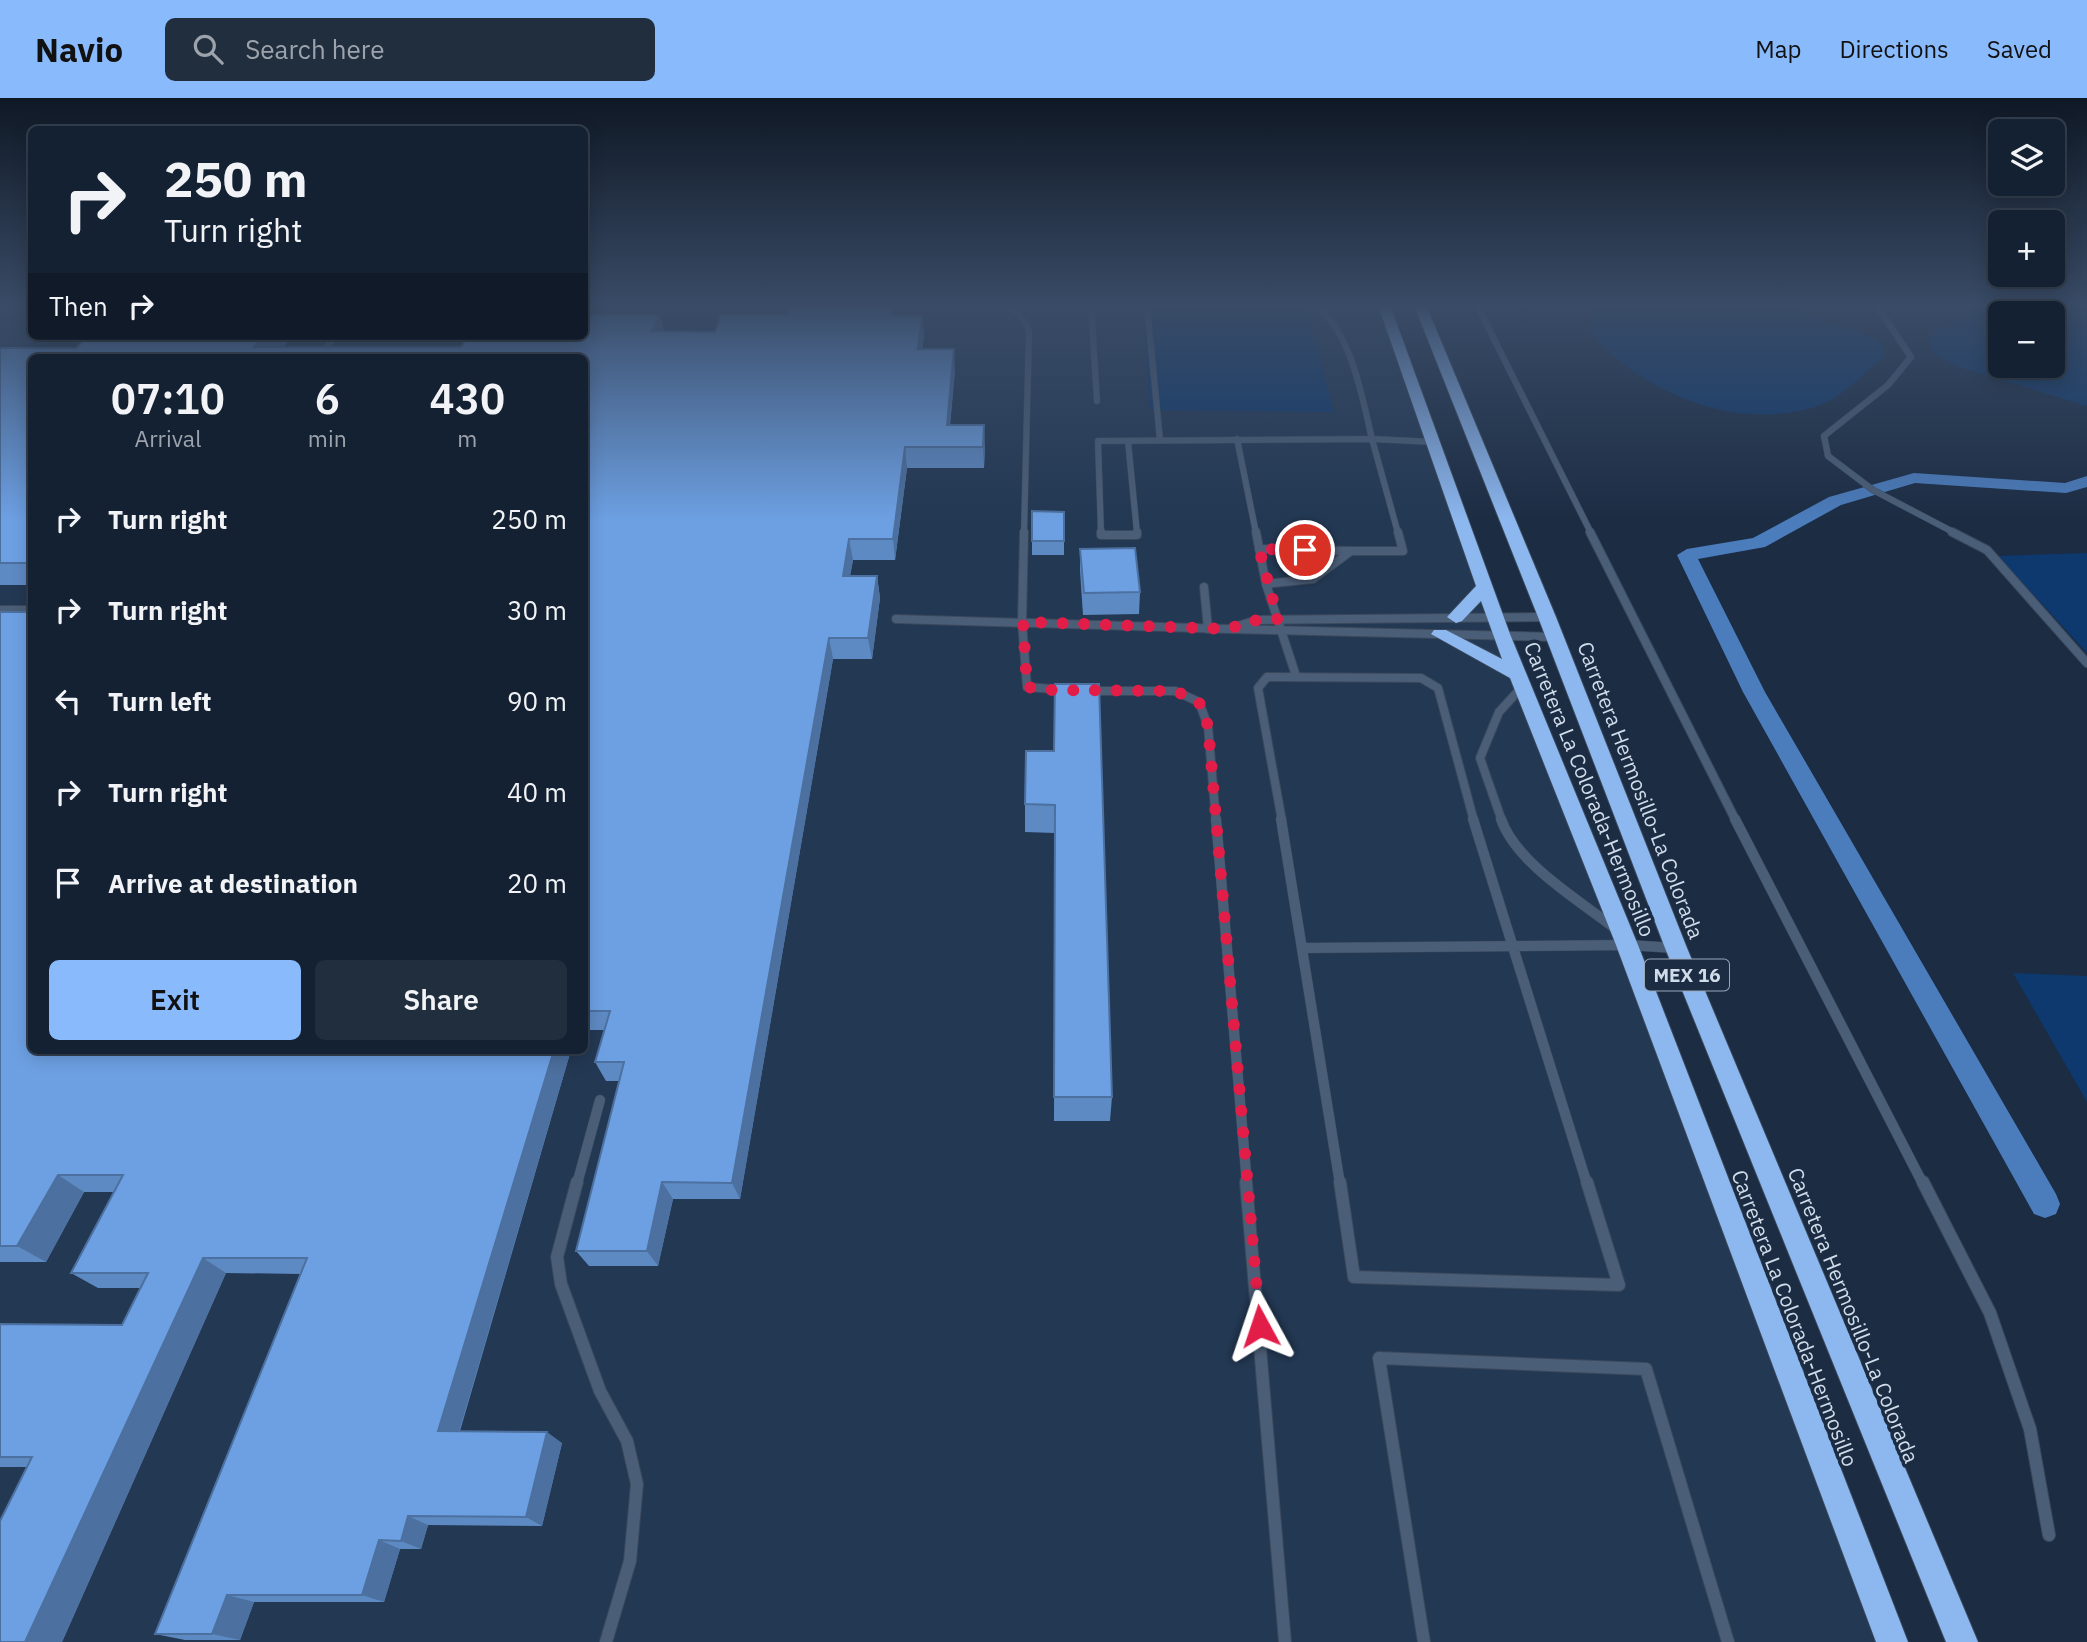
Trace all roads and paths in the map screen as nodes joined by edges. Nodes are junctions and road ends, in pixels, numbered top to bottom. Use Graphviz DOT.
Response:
graph roads {
  1 [pos="1028,377"];
  2 [pos="1096,377"];
  3 [pos="1154,377"];
  4 [pos="1354,377"];
  5 [pos="1410,377"];
  6 [pos="1449,377"];
  7 [pos="1513,377"];
  8 [pos="1895,377"];
  9 [pos="1097,401"];
  10 [pos="1237,439"];
  11 [pos="1372,439"];
  12 [pos="1160,440"];
  13 [pos="1128,441"];
  14 [pos="1434,442"];
  15 [pos="1259,549"];
  16 [pos="1351,551"];
  17 [pos="1266,584"];
  18 [pos="1204,587"];
  19 [pos="1484,587"];
  20 [pos="0,610"];
  21 [pos="28,610"];
  22 [pos="1456,617"];
  23 [pos="896,619"];
  24 [pos="1278,619"];
  25 [pos="1023,622"];
  26 [pos="1498,625"];
  27 [pos="1551,627"];
  28 [pos="1208,628"];
  29 [pos="1228,629"];
  30 [pos="1284,633"];
  31 [pos="1440,634"];
  32 [pos="2087,663"];
  33 [pos="1296,676"];
  34 [pos="1520,680"];
  35 [pos="1625,940"];
  36 [pos="1514,946"];
  37 [pos="1304,948"];
  38 [pos="1676,948"];
  39 [pos="600,1100"];
  40 [pos="2049,1535"];
  41 [pos="606,1642"];
  42 [pos="1285,1642"];
  43 [pos="1424,1642"];
  44 [pos="1728,1642"];
  45 [pos="1892,1642"];
  46 [pos="1962,1642"];
  1 -- 25 [label="lane"];
  2 -- 9 [label="lane"];
  3 -- 12 [label="lane"];
  4 -- 11 [label="lane"];
  5 -- 14 [label="highway, Carretera La Colorada-Hermosillo / MEX 16"];
  6 -- 27 [label="highway, Carretera Hermosillo-La Colorada / MEX 16"];
  7 -- 40 [label="lane"];
  8 -- 32 [label="lane"];
  10 -- 11 [label="lane"];
  10 -- 12 [label="lane"];
  10 -- 15 [label="lane"];
  11 -- 14 [label="lane"];
  11 -- 16 [label="lane"];
  12 -- 13 [label="lane"];
  13 -- 13 [label="lane"];
  14 -- 19 [label="highway, Carretera La Colorada-Hermosillo / MEX 16"];
  15 -- 16 [label="lane"];
  15 -- 17 [label="lane"];
  16 -- 17 [label="lane"];
  17 -- 24 [label="lane"];
  18 -- 28 [label="lane"];
  19 -- 22 [label="highway"];
  19 -- 26 [label="highway, Carretera La Colorada-Hermosillo / MEX 16"];
  20 -- 21 [label="lane"];
  22 -- 24 [label="lane"];
  22 -- 26 [label="lane"];
  23 -- 25 [label="lane"];
  24 -- 29 [label="lane"];
  24 -- 30 [label="lane"];
  25 -- 28 [label="lane"];
  25 -- 42 [label="lane"];
  26 -- 27 [label="lane"];
  26 -- 27 [label="lane"];
  26 -- 31 [label="lane"];
  26 -- 34 [label="highway, Carretera La Colorada-Hermosillo / MEX 16"];
  27 -- 38 [label="highway, Carretera Hermosillo-La Colorada / MEX 16"];
  28 -- 29 [label="lane"];
  29 -- 30 [label="lane"];
  30 -- 31 [label="lane"];
  30 -- 33 [label="lane"];
  31 -- 34 [label="highway"];
  33 -- 36 [label="lane"];
  33 -- 37 [label="lane"];
  34 -- 35 [label="highway, Carretera La Colorada-Hermosillo / MEX 16"];
  34 -- 35 [label="lane"];
  35 -- 36 [label="lane"];
  35 -- 38 [label="lane"];
  35 -- 45 [label="highway, Carretera La Colorada-Hermosillo / MEX 16"];
  36 -- 37 [label="lane"];
  36 -- 37 [label="lane"];
  38 -- 46 [label="highway, Carretera Hermosillo-La Colorada / MEX 16"];
  39 -- 41 [label="lane"];
  43 -- 44 [label="lane"];
}
